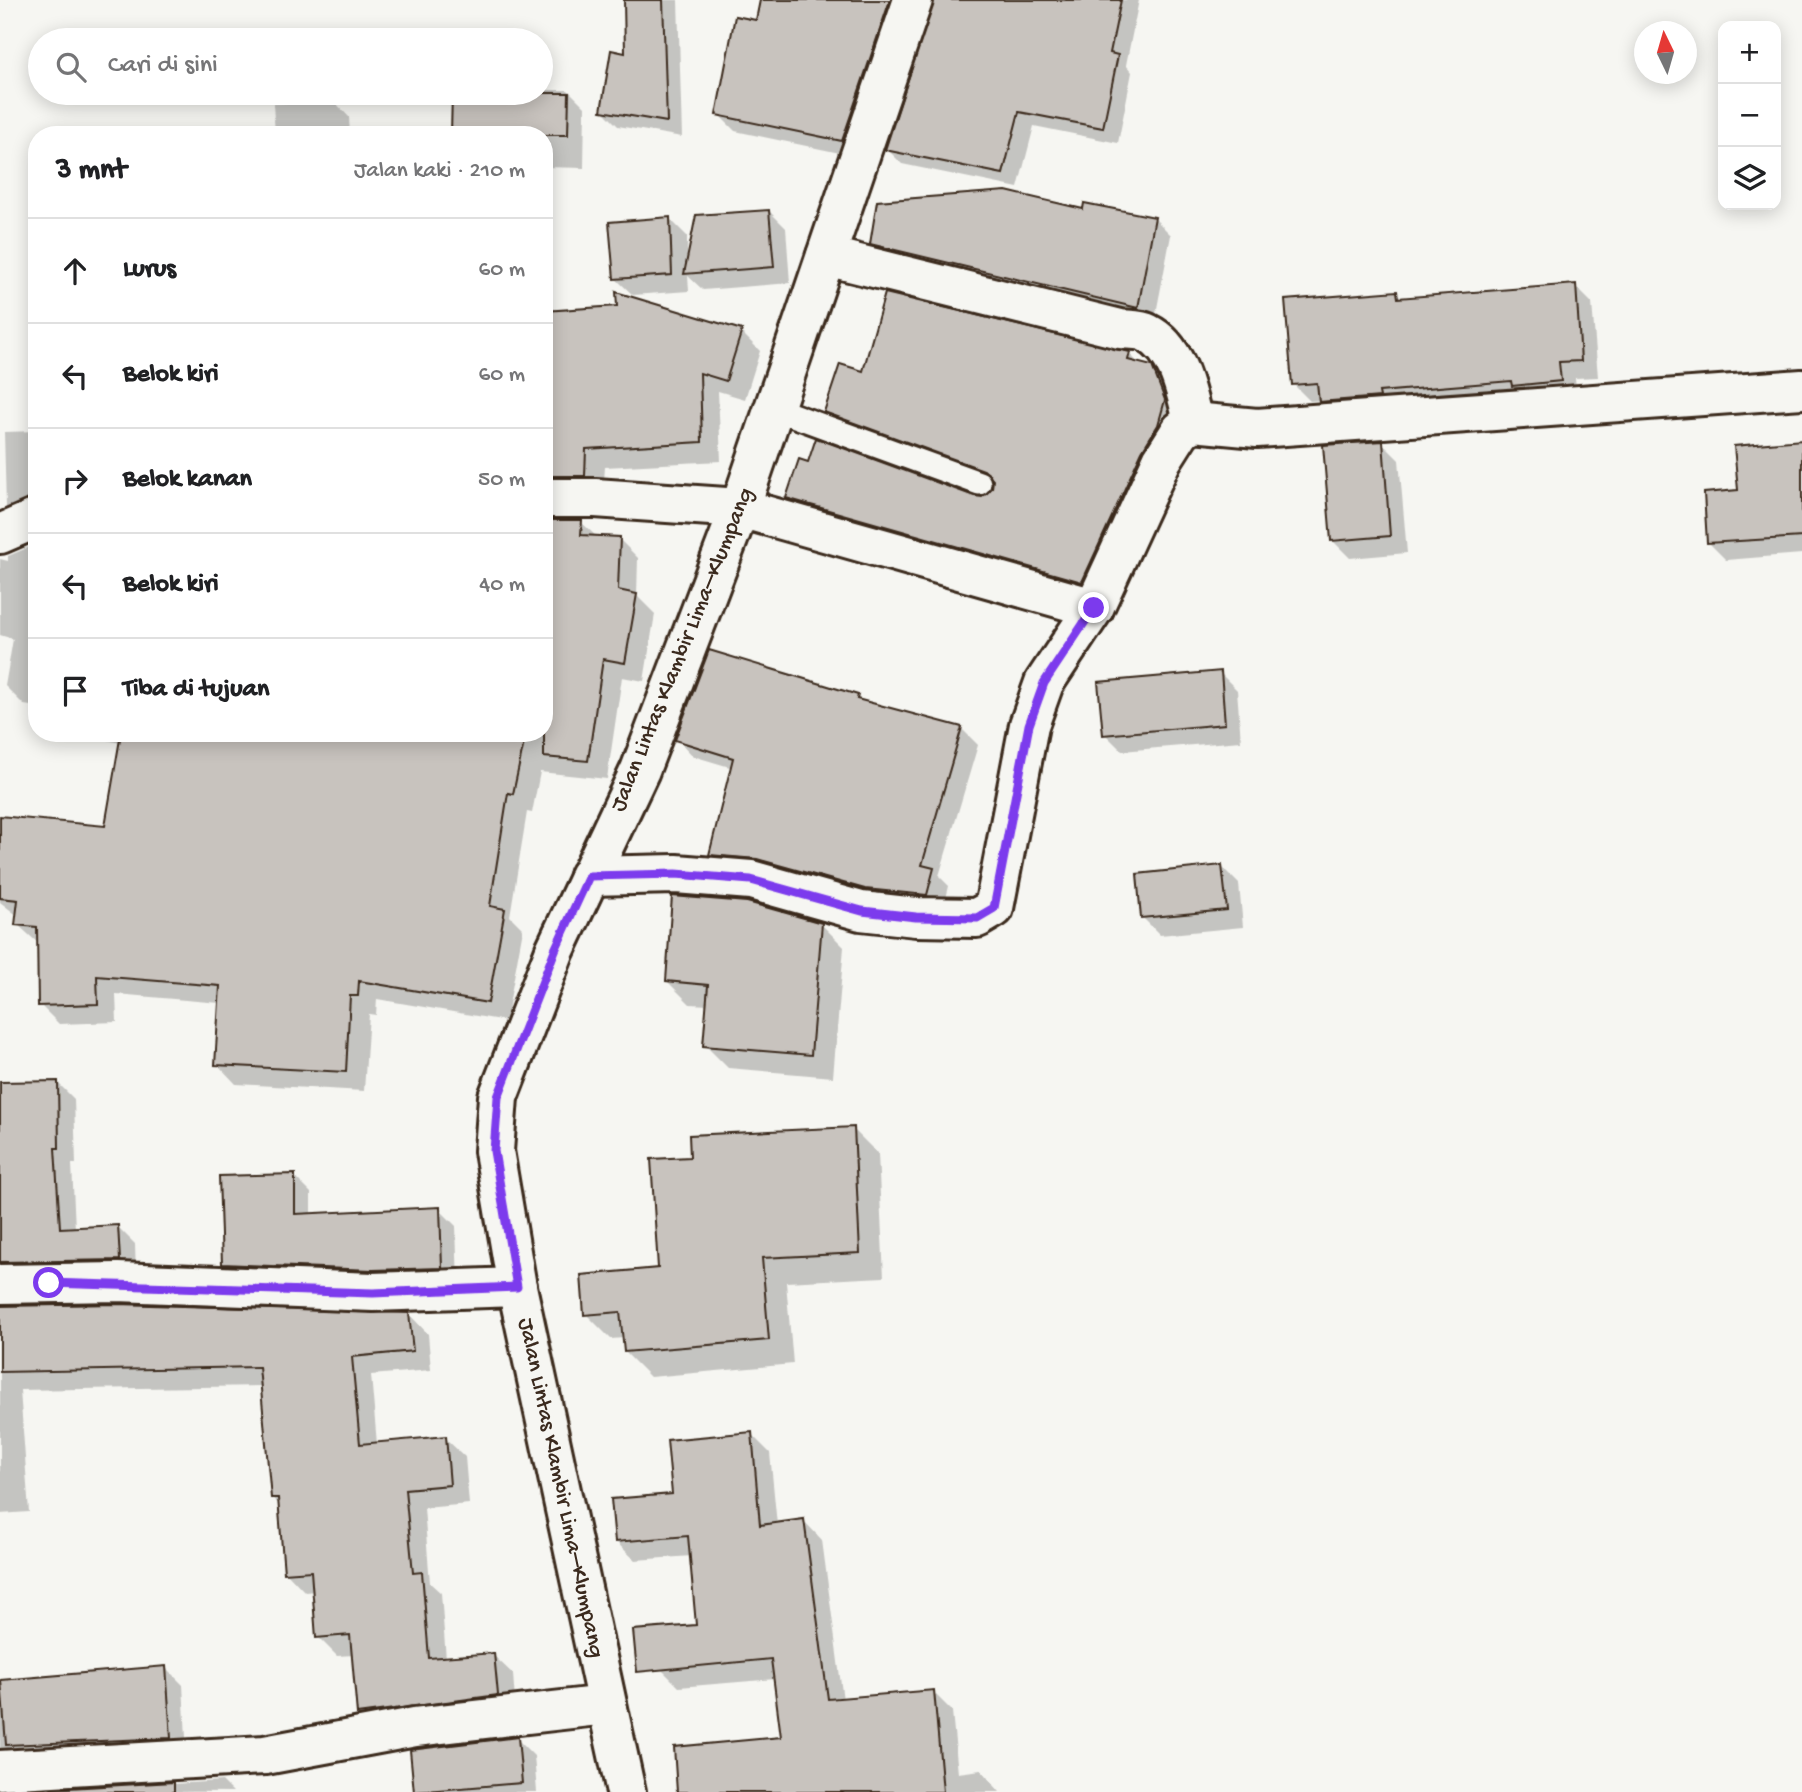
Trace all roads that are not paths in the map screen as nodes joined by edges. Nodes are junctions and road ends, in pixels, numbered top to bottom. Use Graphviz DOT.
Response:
graph roads {
  1 [pos="914,0"];
  2 [pos="827,256"];
  3 [pos="1802,389"];
  4 [pos="776,409"];
  5 [pos="1193,422"];
  6 [pos="979,483"];
  7 [pos="553,498"];
  8 [pos="740,508"];
  9 [pos="28,522"];
  10 [pos="0,534"];
  11 [pos="1094,608"];
  12 [pos="589,876"];
  13 [pos="0,1284"];
  14 [pos="517,1287"];
  15 [pos="606,1705"];
  16 [pos="0,1770"];
  17 [pos="626,1792"];
  1 -- 2 [label="street, Jalan Lintas Klambir Lima–Klumpang"];
  2 -- 4 [label="street, Jalan Lintas Klambir Lima–Klumpang"];
  2 -- 5 [label="street"];
  3 -- 5 [label="street"];
  4 -- 6 [label="lane"];
  4 -- 8 [label="street, Jalan Lintas Klambir Lima–Klumpang"];
  5 -- 11 [label="street"];
  7 -- 8 [label="street"];
  8 -- 11 [label="street"];
  8 -- 12 [label="street, Jalan Lintas Klambir Lima–Klumpang"];
  9 -- 10 [label="street"];
  11 -- 12 [label="street"];
  12 -- 14 [label="street, Jalan Lintas Klambir Lima–Klumpang"];
  13 -- 14 [label="street"];
  14 -- 15 [label="street, Jalan Lintas Klambir Lima–Klumpang"];
  15 -- 16 [label="street"];
  15 -- 17 [label="street, Jalan Lintas Klambir Lima–Klumpang"];
}
